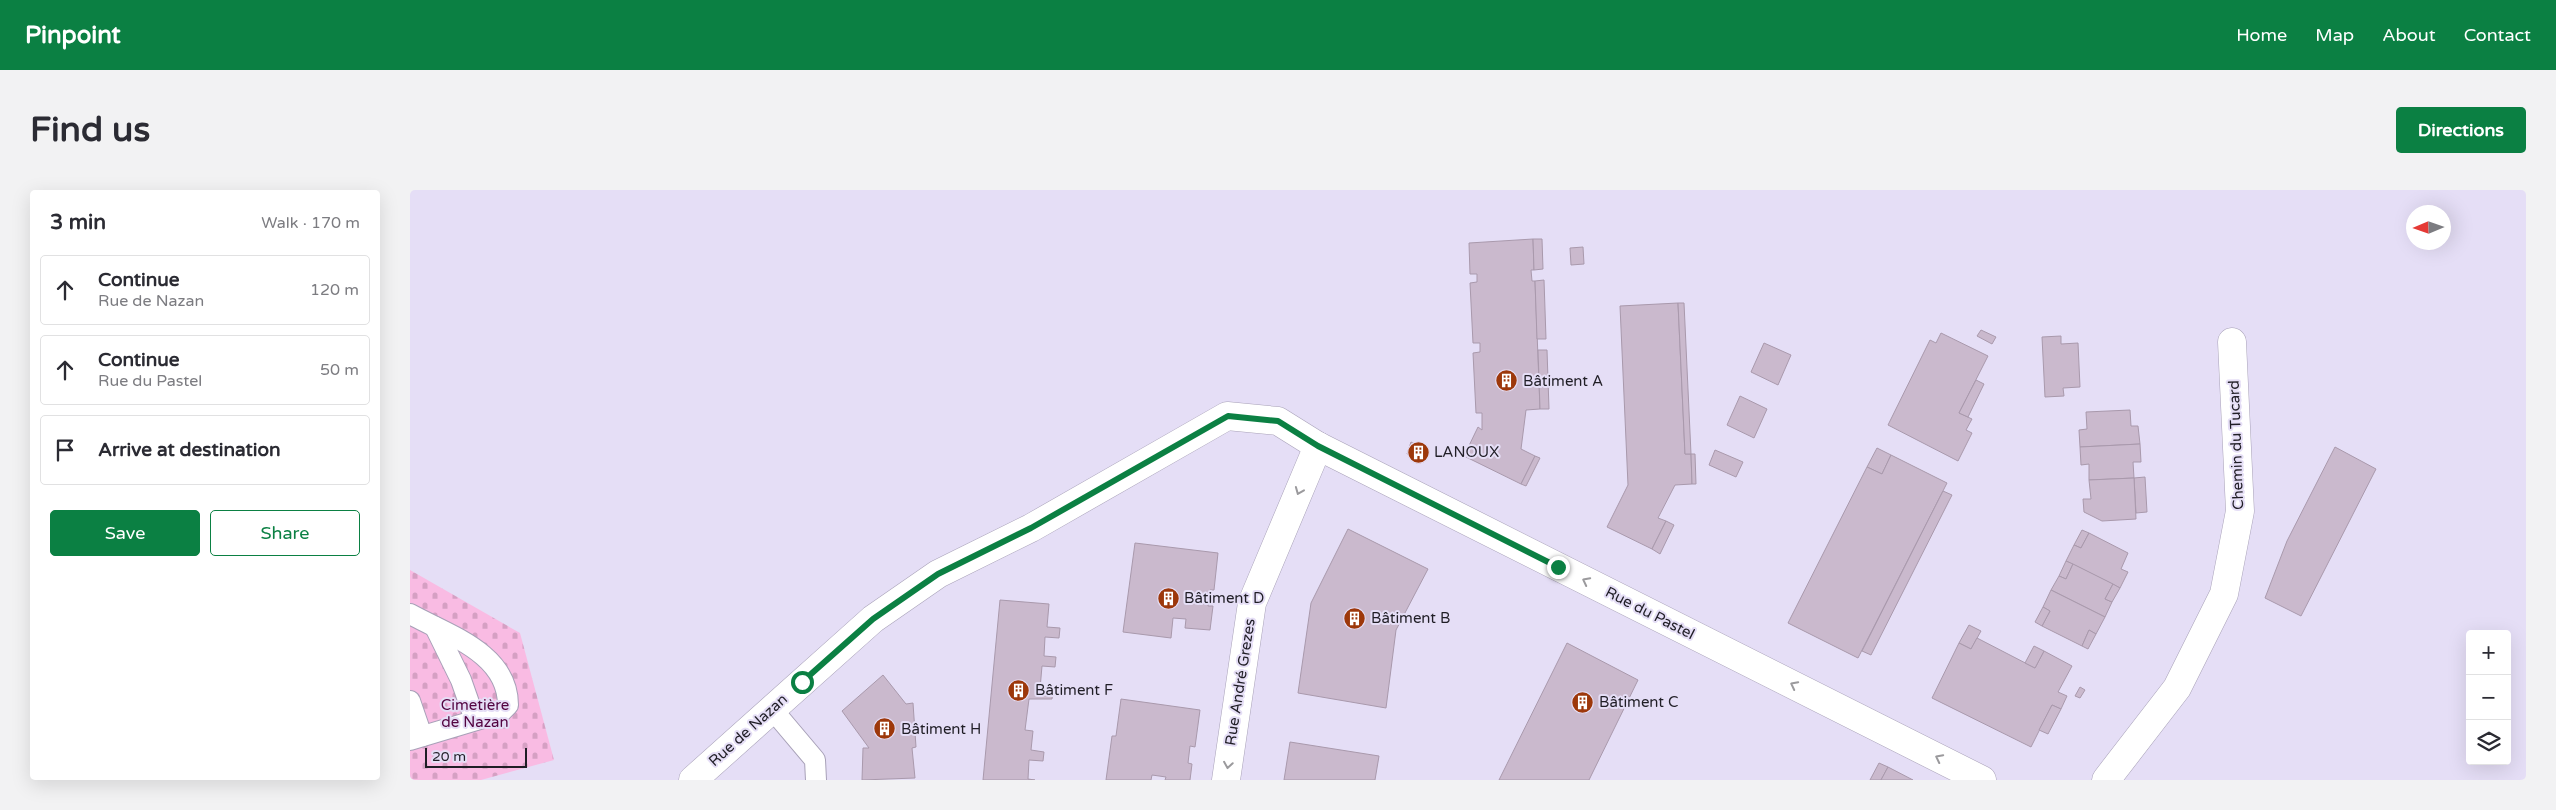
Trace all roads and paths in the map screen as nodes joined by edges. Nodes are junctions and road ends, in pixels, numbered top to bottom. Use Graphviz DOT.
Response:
graph roads {
  1 [pos="2232,342"];
  2 [pos="1318,446"];
  3 [pos="410,614"];
  4 [pos="435,627"];
  5 [pos="410,701"];
  6 [pos="772,709"];
  7 [pos="475,720"];
  8 [pos="416,738"];
  9 [pos="693,780"];
  10 [pos="816,780"];
  11 [pos="1226,780"];
  12 [pos="1982,780"];
  13 [pos="2106,780"];
  1 -- 13 [label="street, Chemin du Tucard"];
  2 -- 6 [label="street, Rue de Nazan"];
  2 -- 11 [label="street, Rue André Grezes, one-way"];
  12 -- 2 [label="street, Rue du Pastel, one-way"];
  3 -- 4 [label="lane"];
  4 -- 7 [label="lane"];
  4 -- 7 [label="lane"];
  5 -- 8 [label="lane"];
  6 -- 9 [label="street, Rue de Nazan"];
  6 -- 10 [label="lane"];
  7 -- 8 [label="lane"];
}
